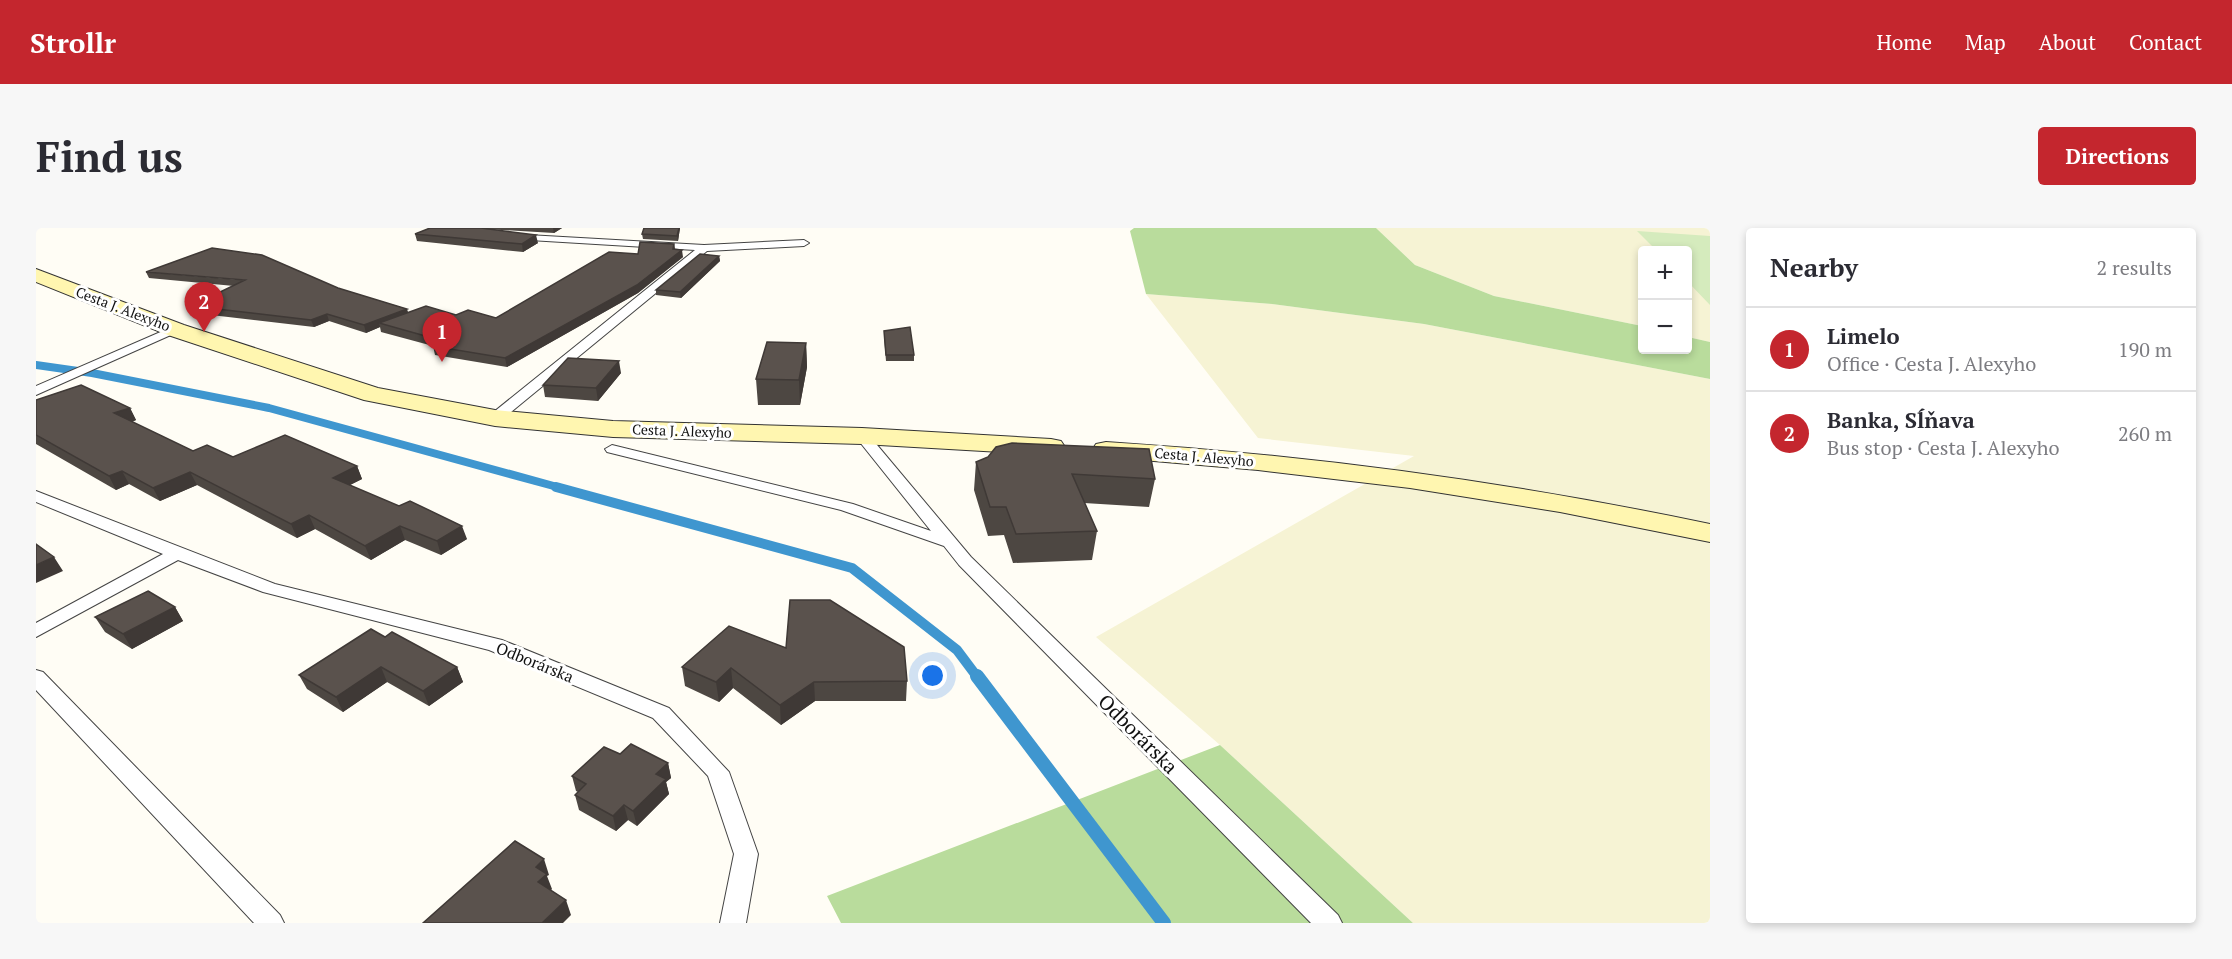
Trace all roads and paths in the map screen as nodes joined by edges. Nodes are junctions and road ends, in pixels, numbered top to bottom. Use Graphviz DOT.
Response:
graph roads {
  1 [pos="502,235"];
  2 [pos="804,243"];
  3 [pos="704,248"];
  4 [pos="36,275"];
  5 [pos="176,330"];
  6 [pos="36,391"];
  7 [pos="495,418"];
  8 [pos="862,436"];
  9 [pos="612,449"];
  10 [pos="36,496"];
  11 [pos="1710,533"];
  12 [pos="949,543"];
  13 [pos="177,554"];
  14 [pos="36,631"];
  15 [pos="36,677"];
  16 [pos="271,923"];
  17 [pos="733,923"];
  18 [pos="1329,923"];
  1 -- 3 [label="lane"];
  2 -- 3 [label="lane"];
  3 -- 7 [label="lane"];
  4 -- 5 [label="main road, Cesta J. Alexyho"];
  5 -- 6 [label="lane"];
  5 -- 7 [label="main road, Cesta J. Alexyho"];
  7 -- 8 [label="main road, Cesta J. Alexyho"];
  8 -- 11 [label="main road, Cesta J. Alexyho"];
  8 -- 12 [label="lane, Odborárska"];
  9 -- 12 [label="lane, Odborárska"];
  10 -- 13 [label="lane, Odborárska"];
  12 -- 18 [label="lane, Odborárska"];
  13 -- 14 [label="lane"];
  13 -- 17 [label="lane, Odborárska"];
  15 -- 16 [label="lane"];
}
